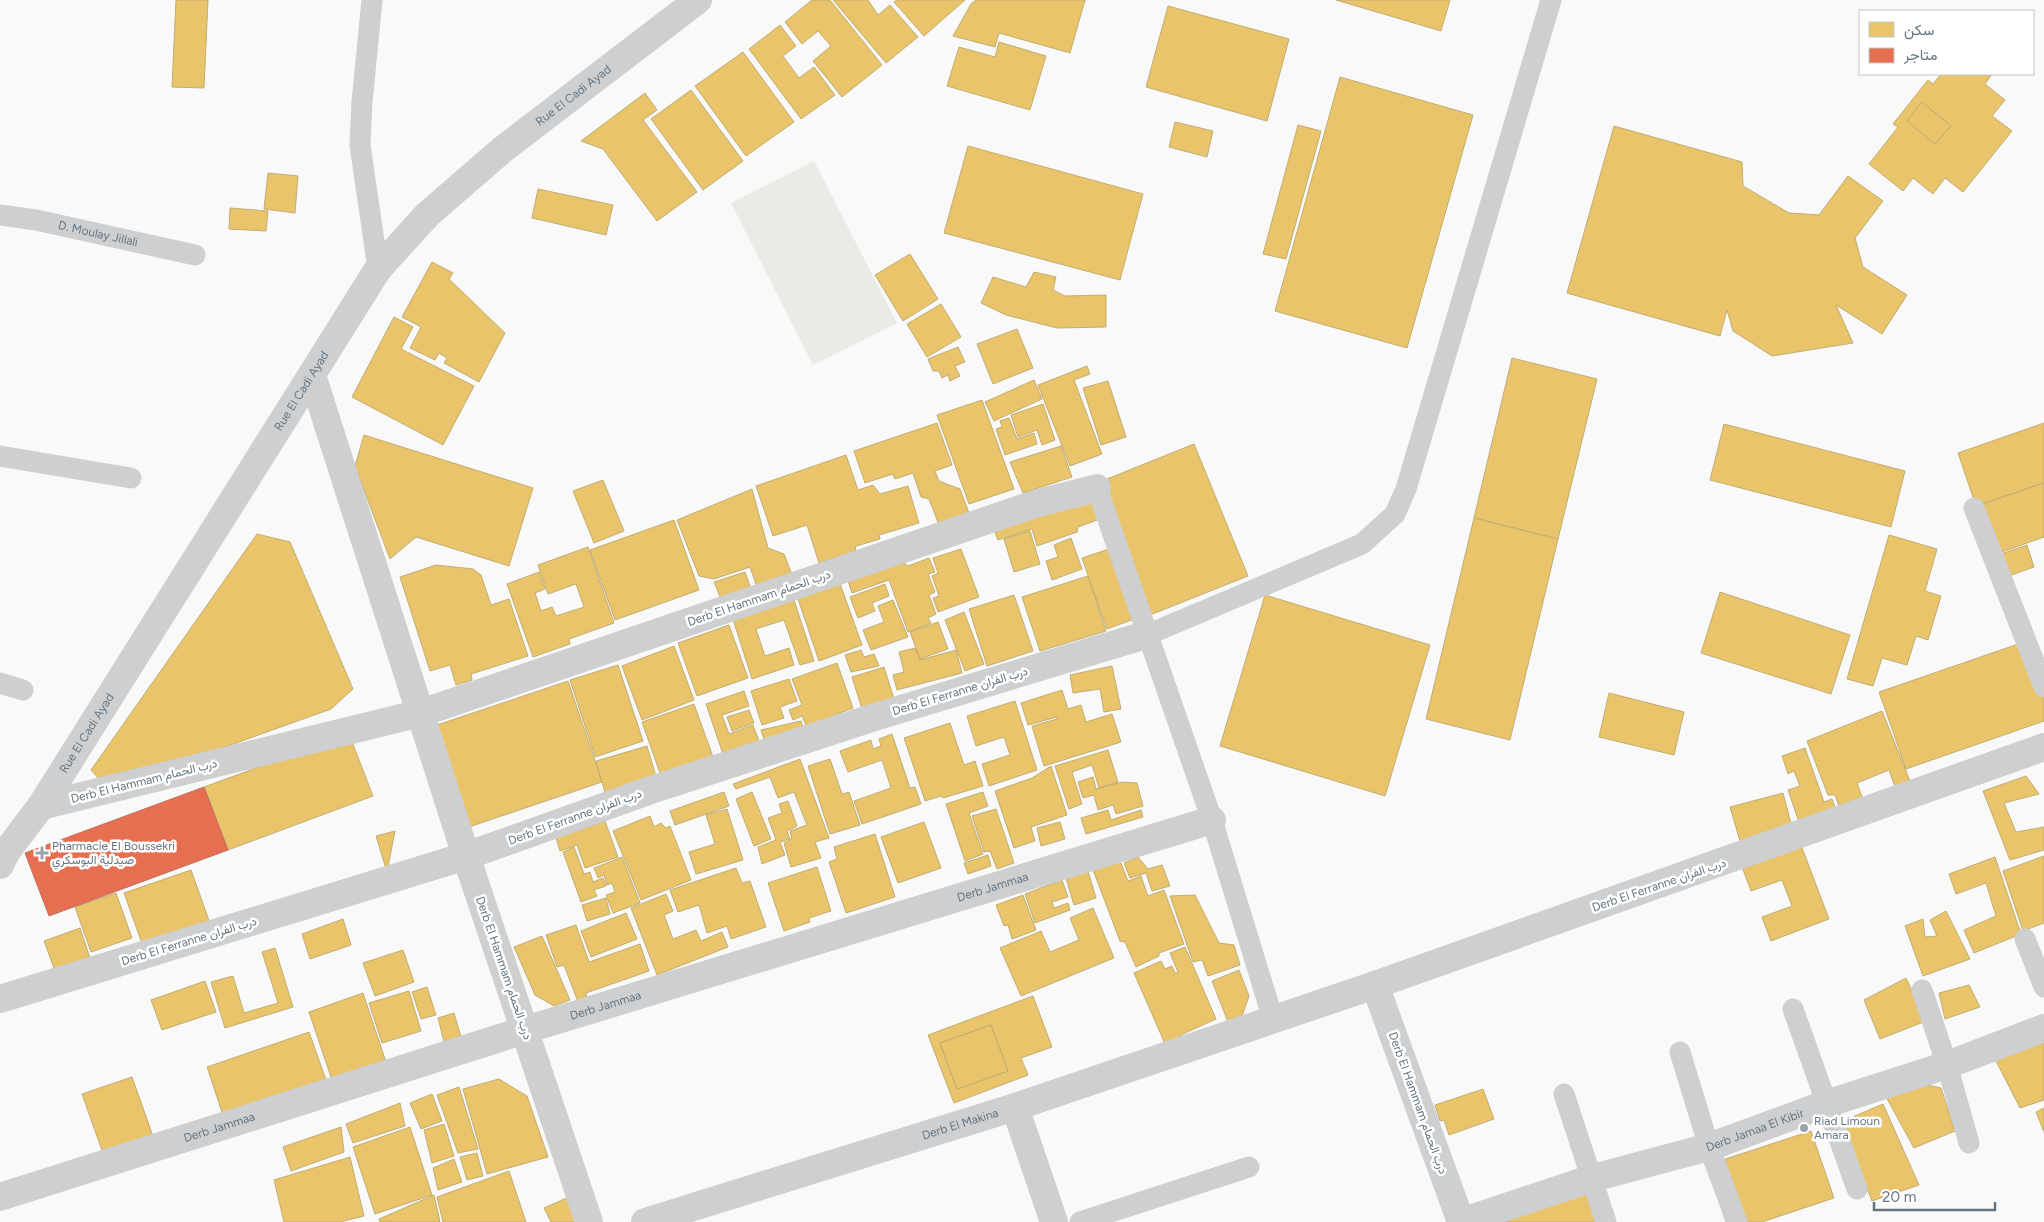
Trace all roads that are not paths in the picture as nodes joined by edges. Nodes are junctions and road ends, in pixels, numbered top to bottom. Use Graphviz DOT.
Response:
graph roads {
  1 [pos="372,0"];
  2 [pos="698,0"];
  3 [pos="1551,0"];
  4 [pos="0,215"];
  5 [pos="195,255"];
  6 [pos="378,268"];
  7 [pos="312,375"];
  8 [pos="0,456"];
  9 [pos="131,478"];
  10 [pos="1097,488"];
  11 [pos="1974,508"];
  12 [pos="1150,634"];
  13 [pos="0,683"];
  14 [pos="2044,687"];
  15 [pos="23,690"];
  16 [pos="421,713"];
  17 [pos="2044,748"];
  18 [pos="41,806"];
  19 [pos="1212,820"];
  20 [pos="2,855"];
  21 [pos="466,856"];
  22 [pos="2025,939"];
  23 [pos="1376,985"];
  24 [pos="2044,987"];
  25 [pos="1922,990"];
  26 [pos="0,999"];
  27 [pos="1793,1008"];
  28 [pos="1273,1019"];
  29 [pos="2044,1028"];
  30 [pos="525,1030"];
  31 [pos="1680,1052"];
  32 [pos="1947,1065"];
  33 [pos="1564,1094"];
  34 [pos="1826,1104"];
  35 [pos="1015,1107"];
  36 [pos="1969,1143"];
  37 [pos="1709,1147"];
  38 [pos="1249,1167"];
  39 [pos="1593,1178"];
  40 [pos="1857,1189"];
  41 [pos="0,1196"];
  42 [pos="589,1222"];
  43 [pos="645,1222"];
  44 [pos="1054,1222"];
  45 [pos="1080,1222"];
  46 [pos="1461,1222"];
  47 [pos="1606,1222"];
  48 [pos="1737,1222"];
  1 -- 6 [label="lane"];
  2 -- 6 [label="street, Rue El Cadi Ayad"];
  3 -- 12 [label="lane"];
  4 -- 5 [label="lane, D. Moulay Jillali"];
  6 -- 7 [label="street, Rue El Cadi Ayad"];
  7 -- 16 [label="street, Derb El Hammam درب الحمام"];
  7 -- 18 [label="street, Rue El Cadi Ayad"];
  8 -- 9 [label="lane"];
  10 -- 12 [label="lane"];
  10 -- 16 [label="street, Derb El Hammam درب الحمام"];
  11 -- 14 [label="lane"];
  12 -- 19 [label="lane"];
  12 -- 21 [label="street, Derb El Ferranne درب الفران"];
  13 -- 15 [label="lane"];
  16 -- 18 [label="street, Derb El Hammam درب الحمام"];
  16 -- 21 [label="street, Derb El Hammam درب الحمام"];
  17 -- 23 [label="street, Derb El Ferranne درب الفران"];
  18 -- 20 [label="street, Rue El Cadi Ayad"];
  19 -- 28 [label="lane"];
  19 -- 30 [label="street, Derb Jammaa"];
  21 -- 26 [label="street, Derb El Ferranne درب الفران"];
  21 -- 30 [label="street, Derb El Hammam درب الحمام"];
  22 -- 24 [label="lane"];
  23 -- 28 [label="street, Derb El Ferranne درب الفران"];
  23 -- 46 [label="street, Derb El Hammam درب الحمام"];
  25 -- 32 [label="lane"];
  27 -- 34 [label="lane"];
  28 -- 35 [label="street, Derb El Makina"];
  29 -- 32 [label="street, Derb Jamaa El Kibir"];
  30 -- 41 [label="street, Derb Jammaa"];
  30 -- 42 [label="street, Derb El Hammam درب الحمام"];
  31 -- 37 [label="lane"];
  32 -- 34 [label="street, Derb Jamaa El Kibir"];
  32 -- 36 [label="lane"];
  33 -- 39 [label="lane"];
  34 -- 37 [label="street, Derb Jamaa El Kibir"];
  34 -- 40 [label="lane"];
  35 -- 43 [label="street, Derb El Makina"];
  35 -- 44 [label="street"];
  37 -- 39 [label="street, Derb Jamaa El Kibir"];
  37 -- 48 [label="lane"];
  38 -- 45 [label="lane"];
  39 -- 46 [label="street, Derb Jamaa El Kibir"];
  39 -- 47 [label="lane"];
}
